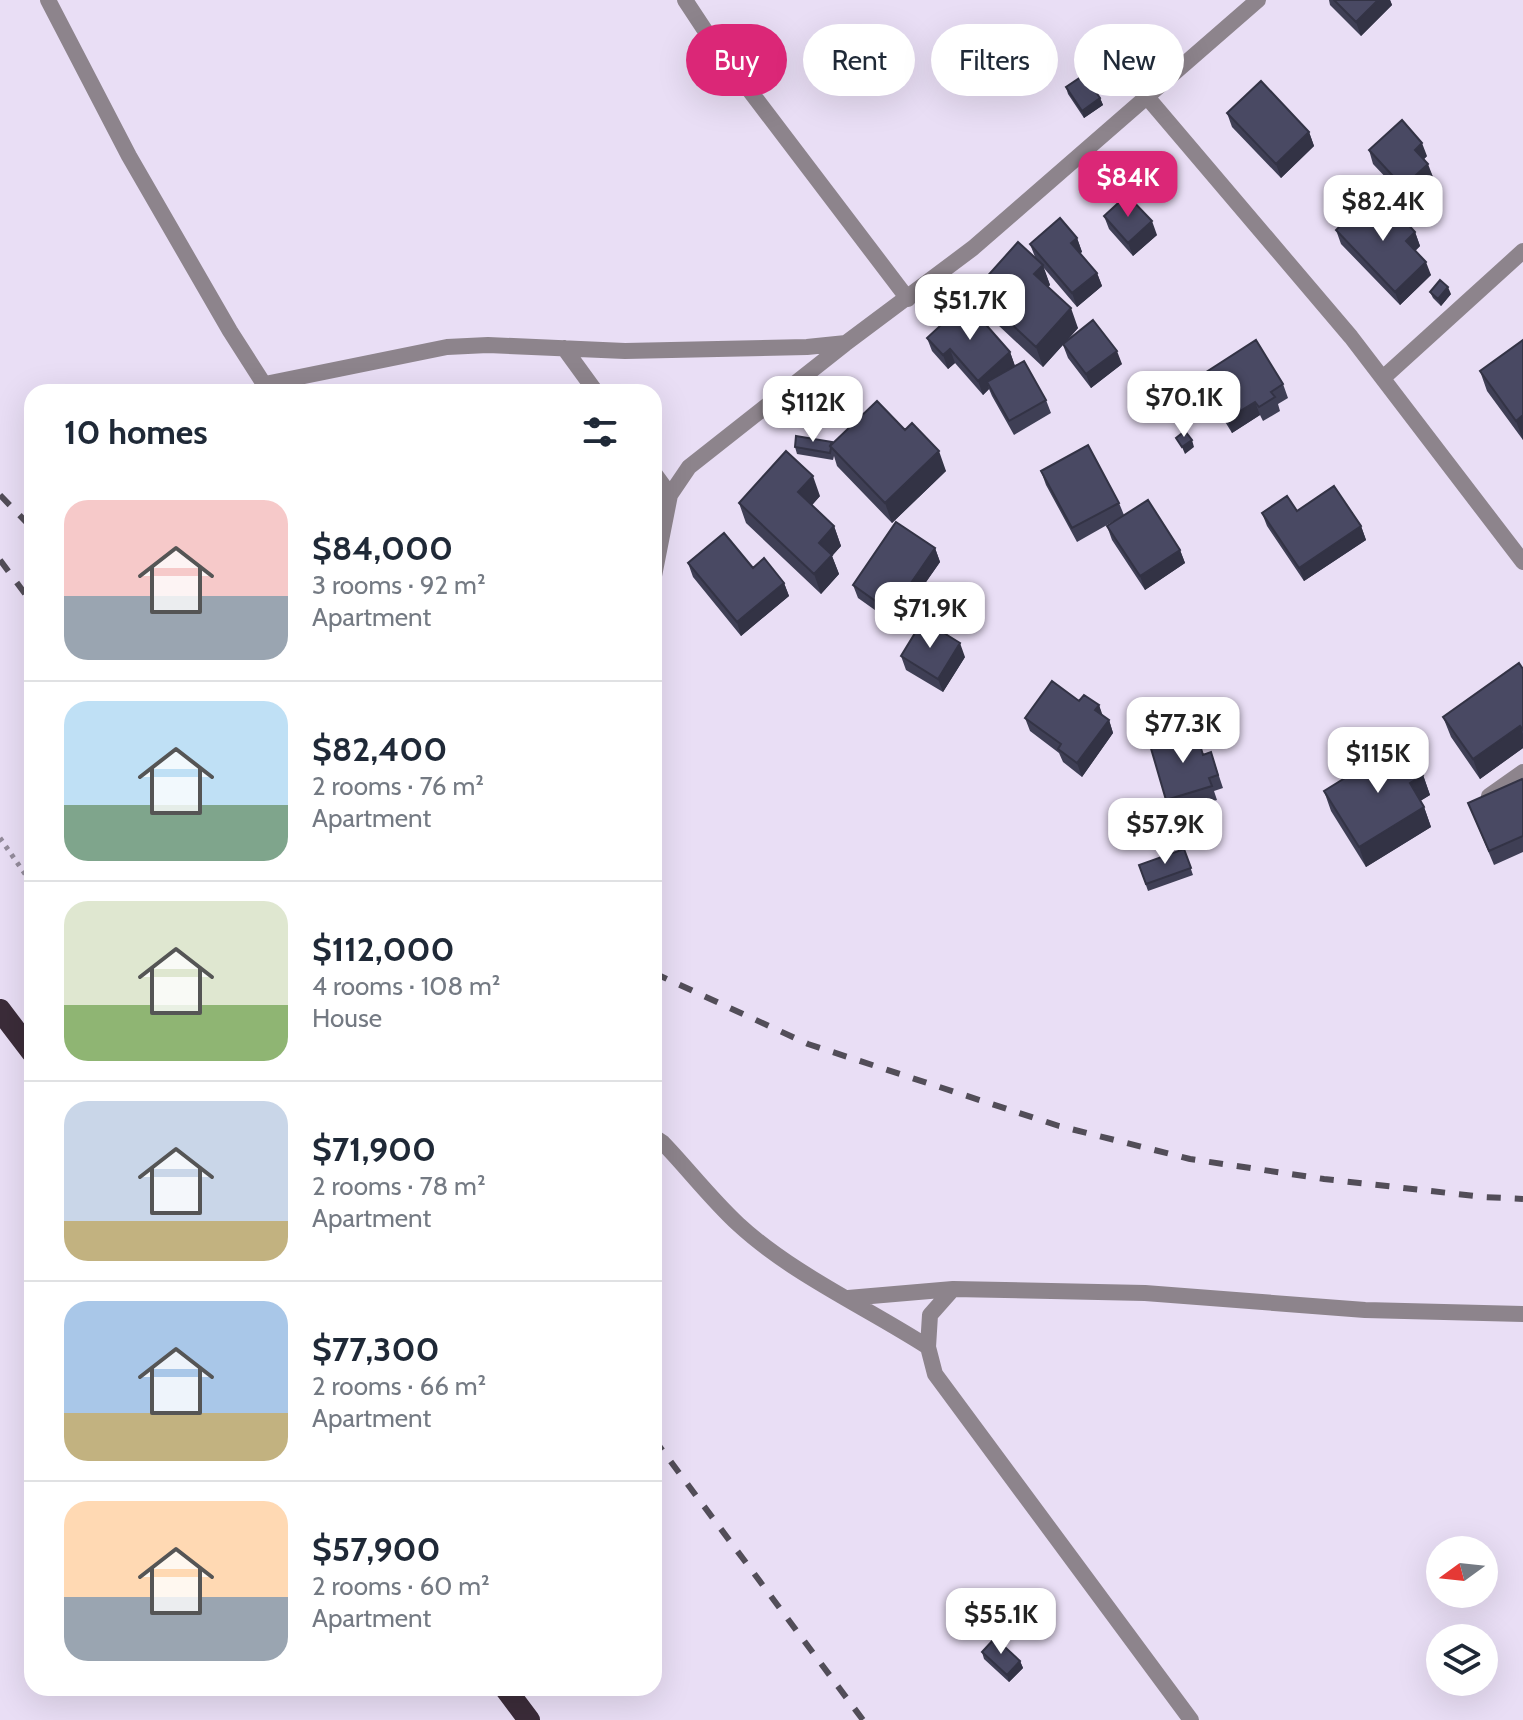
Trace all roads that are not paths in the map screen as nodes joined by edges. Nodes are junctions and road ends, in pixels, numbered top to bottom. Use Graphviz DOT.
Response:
graph roads {
  1 [pos="48,0"];
  2 [pos="685,0"];
  3 [pos="1258,0"];
  4 [pos="1147,97"];
  5 [pos="1523,251"];
  6 [pos="908,299"];
  7 [pos="846,343"];
  8 [pos="564,348"];
  9 [pos="1383,378"];
  10 [pos="264,384"];
  11 [pos="285,384"];
  12 [pos="590,384"];
  13 [pos="662,484"];
  14 [pos="670,495"];
  15 [pos="662,536"];
  16 [pos="1523,562"];
  17 [pos="1523,772"];
  18 [pos="1474,806"];
  19 [pos="0,1010"];
  20 [pos="24,1042"];
  21 [pos="662,1142"];
  22 [pos="953,1289"];
  23 [pos="848,1298"];
  24 [pos="1523,1314"];
  25 [pos="928,1347"];
  26 [pos="511,1696"];
  27 [pos="529,1720"];
  28 [pos="1191,1720"];
  1 -- 10 [label="street"];
  2 -- 6 [label="street"];
  3 -- 4 [label="street"];
  4 -- 6 [label="street"];
  4 -- 9 [label="street"];
  5 -- 9 [label="street"];
  6 -- 7 [label="street"];
  7 -- 8 [label="street"];
  7 -- 14 [label="street"];
  8 -- 11 [label="street"];
  8 -- 12 [label="street"];
  9 -- 16 [label="street"];
  13 -- 14 [label="street"];
  14 -- 15 [label="street"];
  17 -- 18 [label="street"];
  19 -- 20 [label="highway"];
  21 -- 23 [label="street"];
  22 -- 23 [label="street"];
  22 -- 24 [label="street"];
  22 -- 25 [label="street"];
  23 -- 25 [label="street"];
  25 -- 28 [label="street"];
  26 -- 27 [label="highway"];
}
